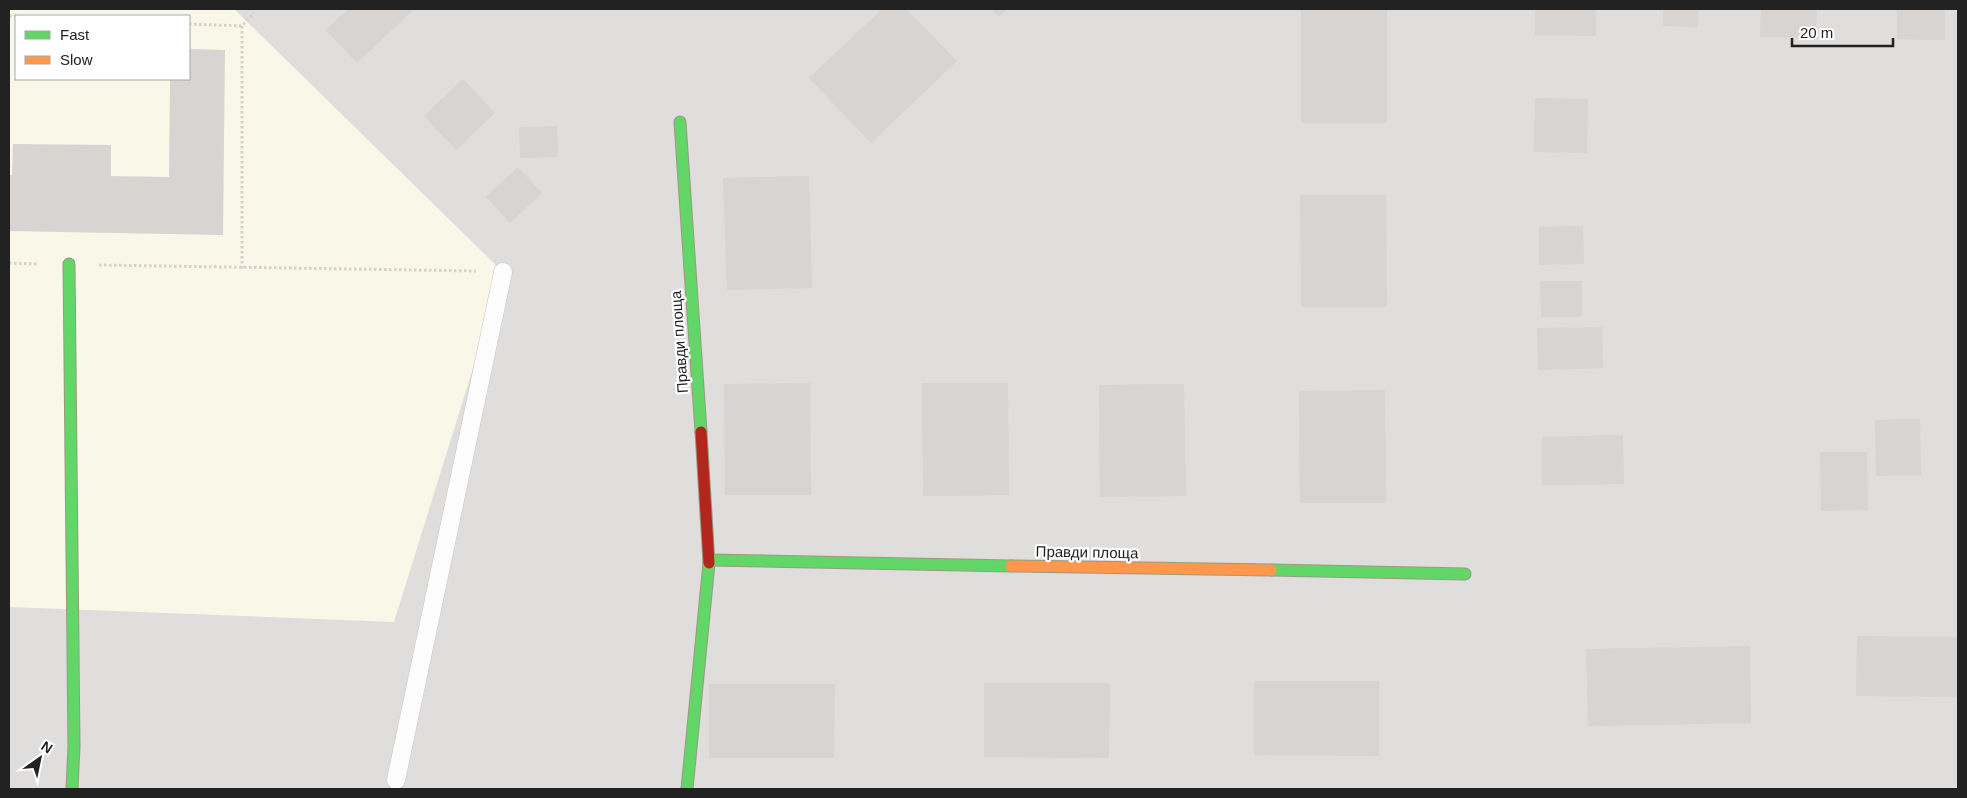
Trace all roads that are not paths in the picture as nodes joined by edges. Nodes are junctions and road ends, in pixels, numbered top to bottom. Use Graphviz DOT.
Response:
graph roads {
  1 [pos="680,122"];
  2 [pos="69,264"];
  3 [pos="503,272"];
  4 [pos="709,560"];
  5 [pos="1465,574"];
  6 [pos="396,780"];
  7 [pos="72,789"];
  8 [pos="687,789"];
  1 -- 4 [label="street, Правди площа"];
  2 -- 7 [label="street"];
  3 -- 6 [label="lane"];
  4 -- 5 [label="street, Правди площа"];
  4 -- 8 [label="street, Правди площа"];
}
